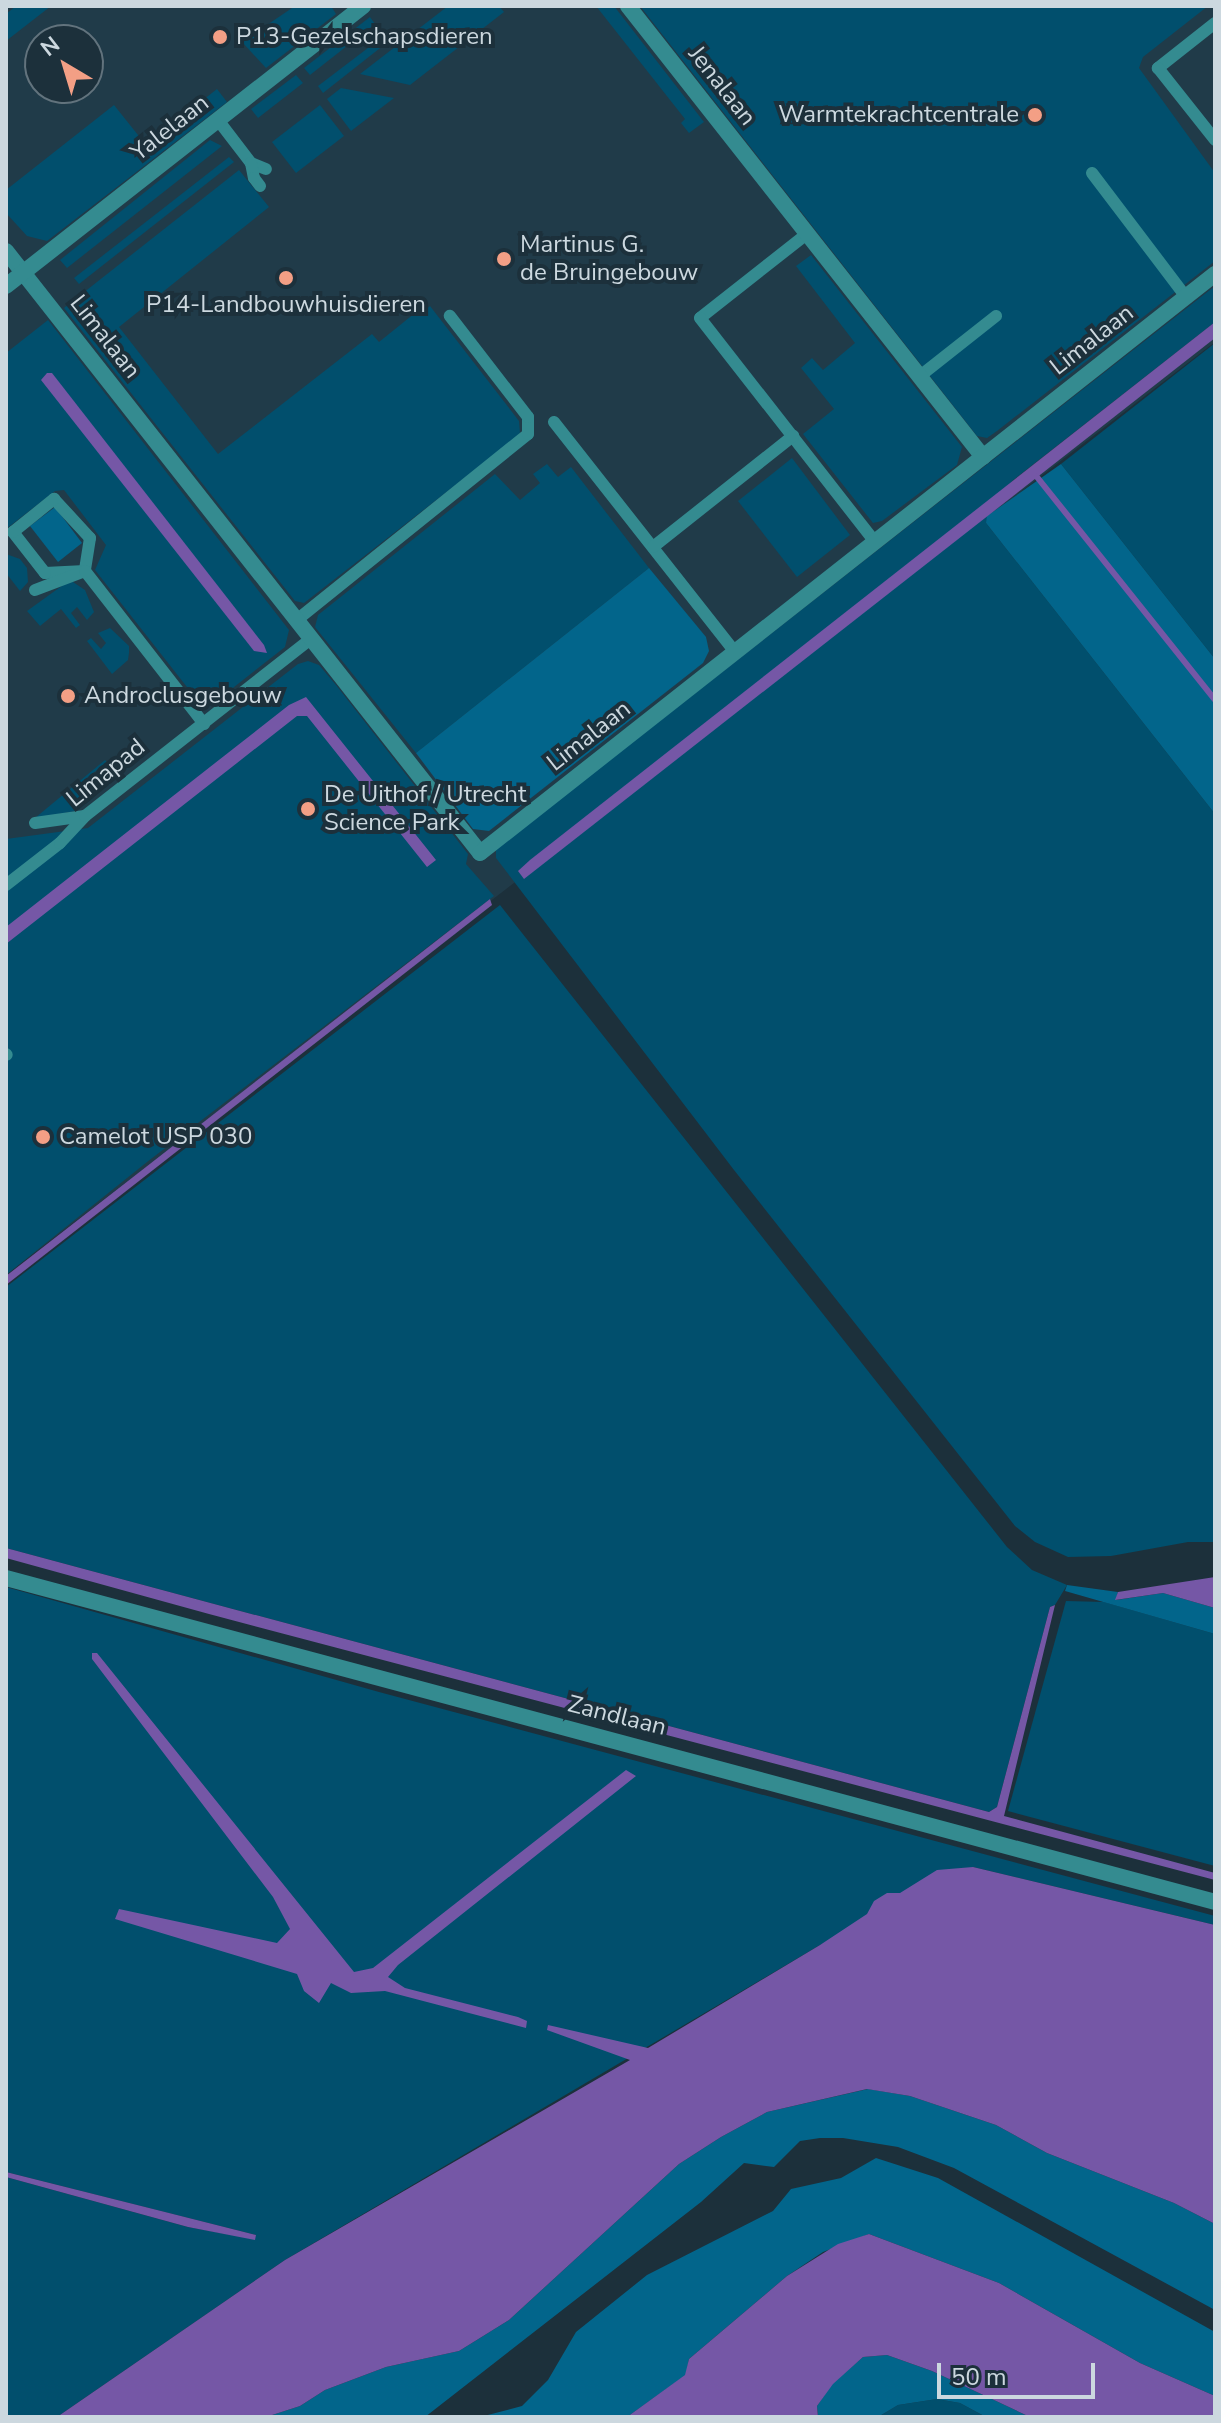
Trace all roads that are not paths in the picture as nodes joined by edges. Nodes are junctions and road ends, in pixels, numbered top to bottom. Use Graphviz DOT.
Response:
graph roads {
  1 [pos="363,6"];
  2 [pos="628,6"];
  3 [pos="1215,23"];
  4 [pos="218,120"];
  5 [pos="1215,140"];
  6 [pos="251,163"];
  7 [pos="266,169"];
  8 [pos="1092,173"];
  9 [pos="260,186"];
  10 [pos="808,233"];
  11 [pos="6,251"];
  12 [pos="23,273"];
  13 [pos="1215,274"];
  14 [pos="6,286"];
  15 [pos="1186,297"];
  16 [pos="450,316"];
  17 [pos="996,316"];
  18 [pos="920,376"];
  19 [pos="554,422"];
  20 [pos="793,436"];
  21 [pos="983,457"];
  22 [pos="875,542"];
  23 [pos="653,547"];
  24 [pos="85,571"];
  25 [pos="35,590"];
  26 [pos="298,619"];
  27 [pos="312,638"];
  28 [pos="735,652"];
  29 [pos="204,724"];
  30 [pos="85,816"];
  31 [pos="35,823"];
  32 [pos="6,885"];
  33 [pos="6,1578"];
  34 [pos="1215,1902"];
  1 -- 4 [label="street, Yalelaan"];
  2 -- 10 [label="street, Jenalaan"];
  3 -- 5 [label="lane"];
  4 -- 6 [label="lane"];
  4 -- 12 [label="street, Yalelaan"];
  6 -- 7 [label="lane"];
  6 -- 9 [label="lane"];
  8 -- 15 [label="lane"];
  10 -- 18 [label="street, Jenalaan"];
  10 -- 20 [label="lane"];
  11 -- 12 [label="street, Limalaan"];
  12 -- 14 [label="street, Yalelaan"];
  12 -- 26 [label="street, Limalaan"];
  13 -- 15 [label="street, Limalaan"];
  15 -- 21 [label="street, Limalaan"];
  16 -- 26 [label="lane"];
  17 -- 18 [label="lane"];
  18 -- 21 [label="street, Jenalaan"];
  19 -- 23 [label="lane"];
  20 -- 22 [label="lane"];
  20 -- 23 [label="lane"];
  21 -- 22 [label="street, Limalaan"];
  22 -- 28 [label="street, Limalaan"];
  23 -- 28 [label="lane"];
  24 -- 24 [label="lane"];
  24 -- 25 [label="lane"];
  24 -- 29 [label="lane"];
  26 -- 27 [label="street, Limalaan"];
  27 -- 28 [label="street, Limalaan"];
  27 -- 29 [label="lane, Limapad"];
  29 -- 30 [label="lane, Limapad"];
  30 -- 31 [label="lane"];
  30 -- 32 [label="lane, Limapad"];
  33 -- 34 [label="street, Zandlaan"];
}
